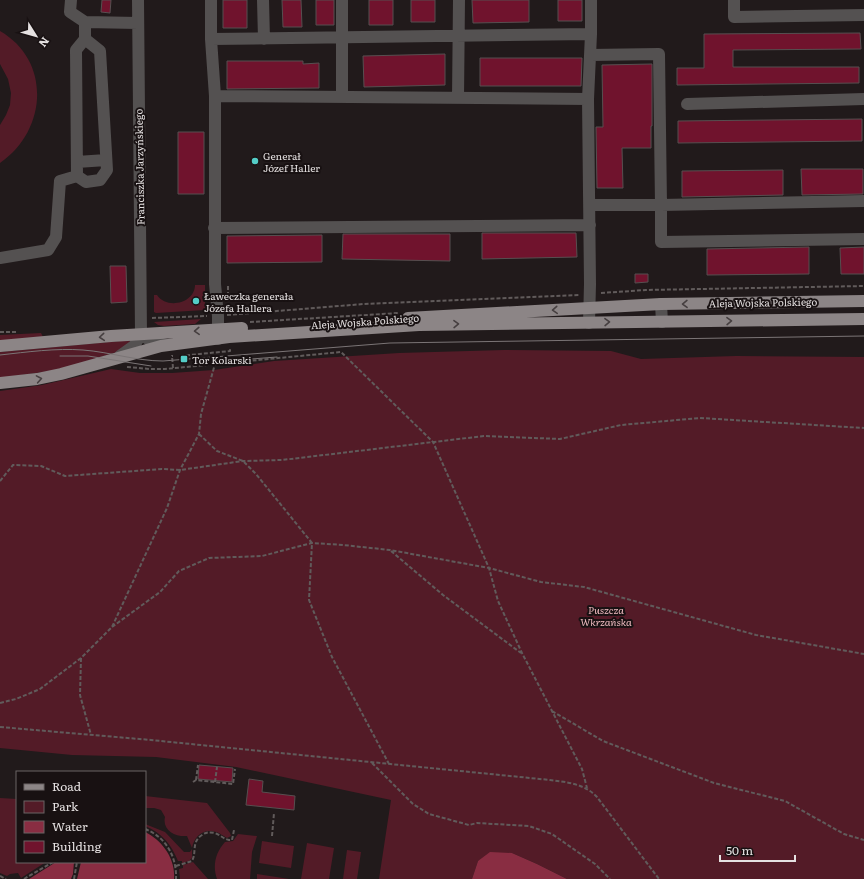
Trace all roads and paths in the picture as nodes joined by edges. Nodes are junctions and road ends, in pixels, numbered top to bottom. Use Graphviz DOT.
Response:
graph roads {
  1 [pos="71,0"];
  2 [pos="138,0"];
  3 [pos="211,0"];
  4 [pos="263,0"];
  5 [pos="342,0"];
  6 [pos="459,0"];
  7 [pos="591,0"];
  8 [pos="734,0"];
  9 [pos="864,15"];
  10 [pos="85,22"];
  11 [pos="138,23"];
  12 [pos="591,34"];
  13 [pos="459,36"];
  14 [pos="342,38"];
  15 [pos="85,39"];
  16 [pos="211,39"];
  17 [pos="264,39"];
  18 [pos="590,54"];
  19 [pos="214,96"];
  20 [pos="342,97"];
  21 [pos="458,98"];
  22 [pos="588,99"];
  23 [pos="864,99"];
  24 [pos="687,104"];
  25 [pos="106,160"];
  26 [pos="77,162"];
  27 [pos="77,176"];
  28 [pos="864,201"];
  29 [pos="590,205"];
  30 [pos="662,205"];
  31 [pos="590,225"];
  32 [pos="214,228"];
  33 [pos="864,239"];
  34 [pos="0,258"];
  35 [pos="864,286"];
  36 [pos="590,294"];
  37 [pos="864,301"];
  38 [pos="661,304"];
  39 [pos="590,308"];
  40 [pos="218,316"];
  41 [pos="152,318"];
  42 [pos="864,319"];
  43 [pos="662,322"];
  44 [pos="589,323"];
  45 [pos="141,334"];
  46 [pos="218,334"];
  47 [pos="166,345"];
  48 [pos="0,346"];
  49 [pos="225,351"];
  50 [pos="118,358"];
  51 [pos="215,364"];
  52 [pos="0,384"];
  53 [pos="864,428"];
  54 [pos="199,434"];
  55 [pos="433,442"];
  56 [pos="243,461"];
  57 [pos="180,470"];
  58 [pos="0,481"];
  59 [pos="312,543"];
  60 [pos="390,550"];
  61 [pos="489,568"];
  62 [pos="112,627"];
  63 [pos="522,653"];
  64 [pos="864,654"];
  65 [pos="81,658"];
  66 [pos="0,703"];
  67 [pos="551,710"];
  68 [pos="0,726"];
  69 [pos="91,735"];
  70 [pos="371,762"];
  71 [pos="390,764"];
  72 [pos="198,765"];
  73 [pos="216,767"];
  74 [pos="235,769"];
  75 [pos="196,780"];
  76 [pos="194,782"];
  77 [pos="215,782"];
  78 [pos="587,788"];
  79 [pos="274,813"];
  80 [pos="146,830"];
  81 [pos="234,830"];
  82 [pos="272,836"];
  83 [pos="864,840"];
  84 [pos="51,863"];
  85 [pos="77,863"];
  86 [pos="176,866"];
  87 [pos="0,876"];
  88 [pos="6,879"];
  89 [pos="24,879"];
  90 [pos="74,879"];
  91 [pos="176,879"];
  92 [pos="610,879"];
  93 [pos="659,879"];
  1 -- 10 [label="street"];
  2 -- 11 [label="street, Franciszka Jarzyńskiego"];
  3 -- 16 [label="street"];
  4 -- 17 [label="street"];
  5 -- 14 [label="street"];
  6 -- 13 [label="street"];
  7 -- 12 [label="street"];
  8 -- 9 [label="street"];
  10 -- 11 [label="street"];
  10 -- 15 [label="street"];
  11 -- 45 [label="street, Franciszka Jarzyńskiego"];
  12 -- 13 [label="street"];
  12 -- 18 [label="street"];
  13 -- 14 [label="street"];
  13 -- 21 [label="street"];
  14 -- 17 [label="street"];
  14 -- 20 [label="street"];
  15 -- 25 [label="street"];
  15 -- 26 [label="street"];
  16 -- 17 [label="street"];
  16 -- 19 [label="street"];
  18 -- 22 [label="street"];
  18 -- 30 [label="street"];
  19 -- 20 [label="street"];
  19 -- 32 [label="street"];
  20 -- 21 [label="street"];
  21 -- 22 [label="street"];
  22 -- 29 [label="street"];
  23 -- 24 [label="street"];
  25 -- 26 [label="street"];
  25 -- 27 [label="street"];
  26 -- 27 [label="street"];
  27 -- 34 [label="street"];
  28 -- 30 [label="street"];
  29 -- 30 [label="street"];
  29 -- 31 [label="street"];
  30 -- 33 [label="street"];
  31 -- 32 [label="street"];
  31 -- 36 [label="street"];
  32 -- 40 [label="street"];
  35 -- 36 [label="path"];
  36 -- 39 [label="street"];
  36 -- 40 [label="path"];
  37 -- 38 [label="main road, Aleja Wojska Polskiego, one-way"];
  38 -- 39 [label="main road, Aleja Wojska Polskiego"];
  38 -- 43 [label="street"];
  39 -- 44 [label="street"];
  39 -- 46 [label="main road, Aleja Wojska Polskiego, one-way"];
  40 -- 41 [label="path"];
  40 -- 46 [label="street"];
  43 -- 42 [label="main road, Aleja Wojska Polskiego, one-way"];
  44 -- 43 [label="main road, Aleja Wojska Polskiego, one-way"];
  46 -- 44 [label="main road, Aleja Wojska Polskiego, one-way"];
  46 -- 45 [label="main road, Aleja Wojska Polskiego, one-way"];
  45 -- 47 [label="street, Aleja Wojska Polskiego"];
  45 -- 48 [label="main road, Aleja Wojska Polskiego, one-way"];
  45 -- 50 [label="street, Aleja Wojska Polskiego"];
  46 -- 47 [label="main road, Aleja Wojska Polskiego"];
  47 -- 50 [label="main road, Aleja Wojska Polskiego"];
  49 -- 51 [label="path"];
  52 -- 50 [label="main road, Aleja Wojska Polskiego, one-way"];
  51 -- 54 [label="path"];
  51 -- 55 [label="path"];
  53 -- 55 [label="path"];
  54 -- 56 [label="path"];
  54 -- 57 [label="path"];
  55 -- 56 [label="path"];
  55 -- 61 [label="path"];
  56 -- 57 [label="path"];
  56 -- 59 [label="path"];
  57 -- 58 [label="path"];
  57 -- 62 [label="path"];
  59 -- 60 [label="path"];
  59 -- 62 [label="path"];
  59 -- 71 [label="path"];
  60 -- 61 [label="path"];
  60 -- 63 [label="path"];
  61 -- 63 [label="path"];
  61 -- 64 [label="path"];
  62 -- 65 [label="path"];
  63 -- 67 [label="path"];
  65 -- 66 [label="path"];
  65 -- 69 [label="path"];
  67 -- 78 [label="path"];
  67 -- 83 [label="path"];
  68 -- 69 [label="path"];
  69 -- 70 [label="path"];
  70 -- 71 [label="path"];
  70 -- 92 [label="path"];
  71 -- 78 [label="path"];
  72 -- 75 [label="path"];
  73 -- 77 [label="path"];
  74 -- 77 [label="path"];
  75 -- 76 [label="path"];
  75 -- 77 [label="path"];
  78 -- 93 [label="path"];
  79 -- 82 [label="path"];
  80 -- 86 [label="path"];
  81 -- 86 [label="path"];
  84 -- 89 [label="path"];
  85 -- 90 [label="path"];
  86 -- 91 [label="path"];
  87 -- 88 [label="path"];
}
